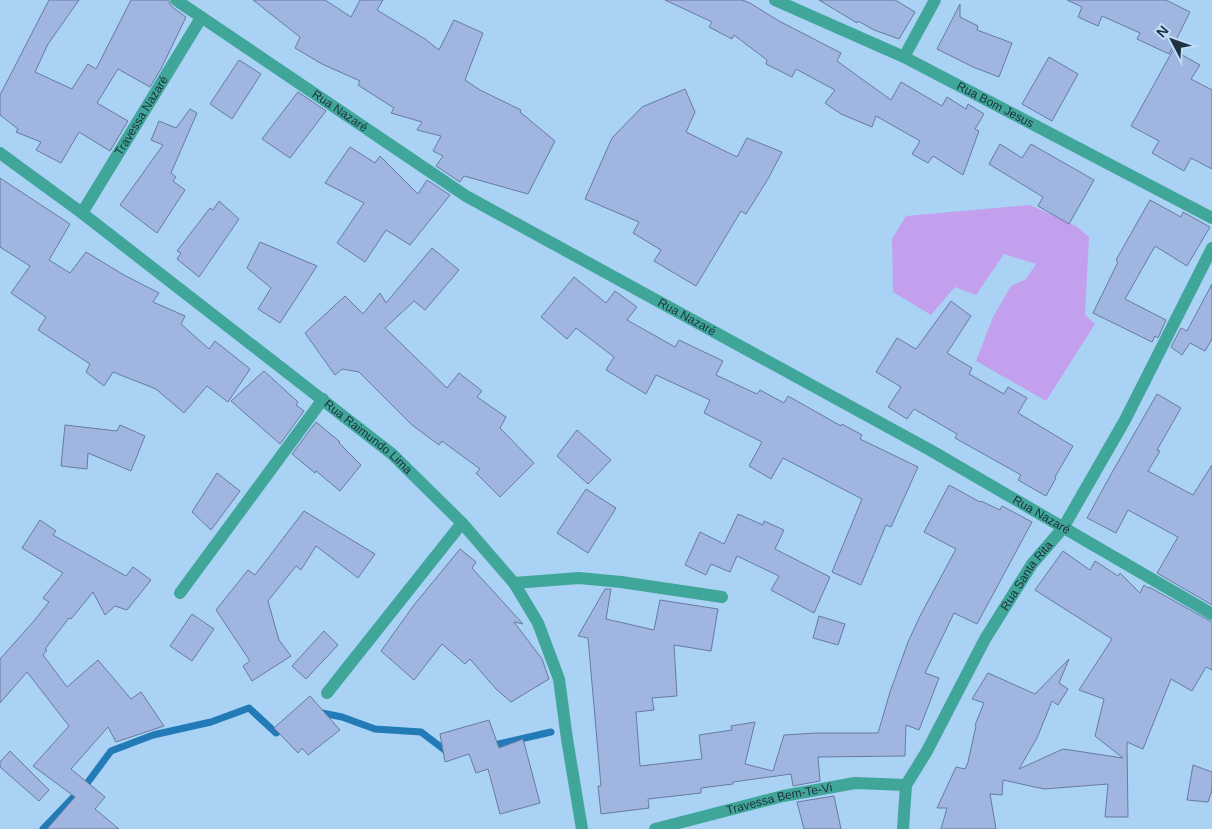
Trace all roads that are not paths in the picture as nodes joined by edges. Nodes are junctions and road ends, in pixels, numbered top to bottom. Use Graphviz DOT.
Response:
graph roads {
  1 [pos="176,0"];
  2 [pos="775,0"];
  3 [pos="936,0"];
  4 [pos="201,18"];
  5 [pos="904,58"];
  6 [pos="0,153"];
  7 [pos="82,213"];
  8 [pos="1212,218"];
  9 [pos="1212,248"];
  10 [pos="323,399"];
  11 [pos="462,523"];
  12 [pos="1063,528"];
  13 [pos="514,583"];
  14 [pos="180,593"];
  15 [pos="722,597"];
  16 [pos="1212,614"];
  17 [pos="327,693"];
  18 [pos="906,785"];
  19 [pos="582,829"];
  20 [pos="655,829"];
  21 [pos="903,829"];
  1 -- 4 [label="street, Rua Nazaré"];
  2 -- 5 [label="street, Rua Bom Jesus"];
  3 -- 5 [label="street"];
  4 -- 7 [label="street, Travessa Nazaré"];
  4 -- 12 [label="street, Rua Nazaré"];
  5 -- 8 [label="street, Rua Bom Jesus"];
  6 -- 7 [label="street, Rua Raimundo Lima"];
  7 -- 10 [label="street, Rua Raimundo Lima"];
  9 -- 12 [label="street, Rua Santa Rita"];
  10 -- 11 [label="street, Rua Raimundo Lima"];
  10 -- 14 [label="street"];
  11 -- 13 [label="street, Rua Raimundo Lima"];
  11 -- 17 [label="street"];
  12 -- 16 [label="street, Rua Nazaré"];
  12 -- 18 [label="street, Rua Santa Rita"];
  13 -- 15 [label="street"];
  13 -- 19 [label="street, Rua Raimundo Lima"];
  18 -- 20 [label="street, Travessa Bem-Te-Vi"];
  18 -- 21 [label="street, Rua Santa Rita"];
}
